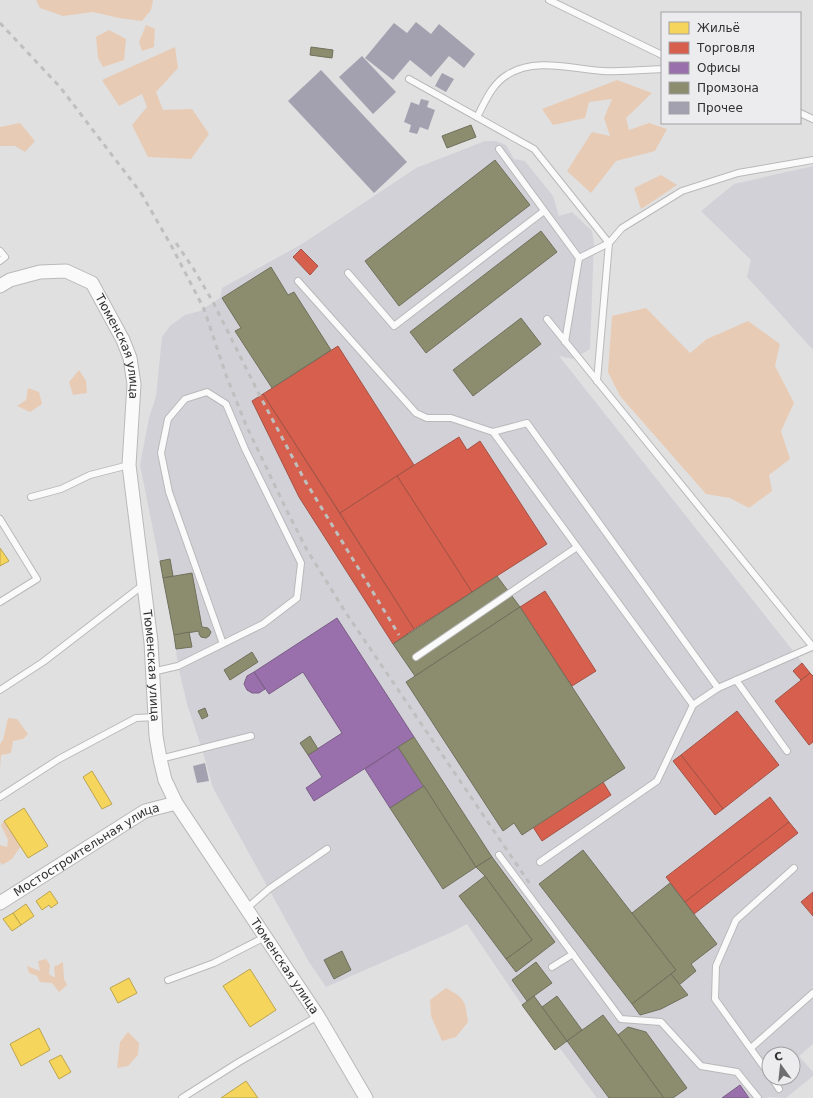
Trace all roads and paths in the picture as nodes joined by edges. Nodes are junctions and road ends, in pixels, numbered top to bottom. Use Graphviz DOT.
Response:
graph roads {
  1 [pos="549,0"];
  2 [pos="661,55"];
  3 [pos="661,69"];
  4 [pos="409,79"];
  5 [pos="801,113"];
  6 [pos="477,117"];
  7 [pos="813,119"];
  8 [pos="499,149"];
  9 [pos="813,160"];
  10 [pos="544,211"];
  11 [pos="609,243"];
  12 [pos="0,251"];
  13 [pos="579,258"];
  14 [pos="0,261"];
  15 [pos="348,273"];
  16 [pos="298,281"];
  17 [pos="0,286"];
  18 [pos="547,320"];
  19 [pos="565,342"];
  20 [pos="597,381"];
  21 [pos="493,432"];
  22 [pos="129,465"];
  23 [pos="31,497"];
  24 [pos="0,519"];
  25 [pos="577,547"];
  26 [pos="143,584"];
  27 [pos="0,602"];
  28 [pos="223,644"];
  29 [pos="812,647"];
  30 [pos="416,657"];
  31 [pos="152,672"];
  32 [pos="736,680"];
  33 [pos="718,688"];
  34 [pos="0,690"];
  35 [pos="692,705"];
  36 [pos="156,717"];
  37 [pos="251,736"];
  38 [pos="787,751"];
  39 [pos="160,759"];
  40 [pos="0,798"];
  41 [pos="176,802"];
  42 [pos="327,849"];
  43 [pos="499,855"];
  44 [pos="540,862"];
  45 [pos="794,868"];
  46 [pos="3,899"];
  47 [pos="246,908"];
  48 [pos="265,937"];
  49 [pos="573,954"];
  50 [pos="552,967"];
  51 [pos="168,980"];
  52 [pos="813,993"];
  53 [pos="318,1016"];
  54 [pos="751,1048"];
  55 [pos="761,1062"];
  56 [pos="777,1086"];
  57 [pos="779,1089"];
  58 [pos="182,1098"];
  59 [pos="366,1098"];
  60 [pos="758,1098"];
  1 -- 2 [label="lane"];
  3 -- 6 [label="lane"];
  4 -- 6 [label="lane"];
  5 -- 7 [label="lane"];
  6 -- 11 [label="lane"];
  8 -- 10 [label="lane"];
  9 -- 11 [label="lane"];
  10 -- 13 [label="lane"];
  10 -- 15 [label="lane"];
  11 -- 13 [label="lane"];
  11 -- 20 [label="lane"];
  12 -- 14 [label="lane"];
  13 -- 19 [label="lane"];
  16 -- 21 [label="lane"];
  17 -- 22 [label="street, Тюменская улица"];
  18 -- 19 [label="lane"];
  19 -- 20 [label="lane"];
  20 -- 29 [label="lane"];
  21 -- 25 [label="lane"];
  21 -- 33 [label="lane"];
  22 -- 23 [label="lane"];
  22 -- 26 [label="street, Тюменская улица"];
  24 -- 27 [label="lane"];
  25 -- 30 [label="lane"];
  25 -- 35 [label="lane"];
  26 -- 31 [label="street, Тюменская улица"];
  26 -- 34 [label="lane"];
  28 -- 28 [label="lane"];
  28 -- 31 [label="lane"];
  29 -- 32 [label="lane"];
  31 -- 36 [label="street, Тюменская улица"];
  32 -- 33 [label="lane"];
  32 -- 38 [label="lane"];
  33 -- 35 [label="lane"];
  35 -- 44 [label="lane"];
  36 -- 39 [label="street, Тюменская улица"];
  36 -- 40 [label="lane"];
  37 -- 39 [label="lane"];
  39 -- 41 [label="street, Тюменская улица"];
  41 -- 46 [label="street, Мостостроительная улица"];
  41 -- 47 [label="street, Тюменская улица"];
  42 -- 47 [label="lane"];
  43 -- 49 [label="lane"];
  45 -- 54 [label="lane"];
  47 -- 48 [label="street, Тюменская улица"];
  48 -- 51 [label="lane"];
  48 -- 53 [label="street, Тюменская улица"];
  49 -- 50 [label="lane"];
  49 -- 60 [label="lane"];
  52 -- 54 [label="lane"];
  53 -- 58 [label="lane"];
  53 -- 59 [label="street, Тюменская улица"];
  54 -- 55 [label="lane"];
  56 -- 57 [label="lane"];
}
